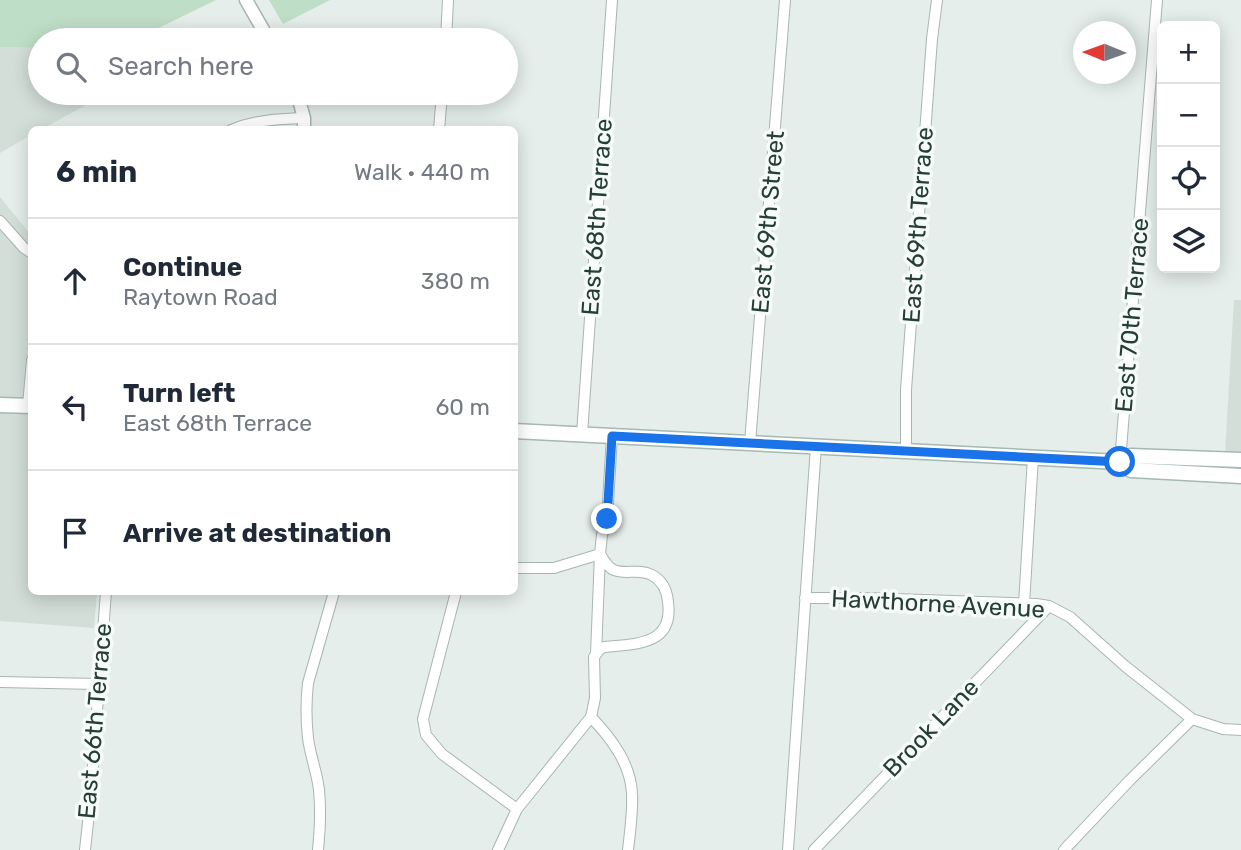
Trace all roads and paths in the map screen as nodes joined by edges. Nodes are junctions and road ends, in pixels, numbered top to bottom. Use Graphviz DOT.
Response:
graph roads {
  1 [pos="246,0"];
  2 [pos="448,0"];
  3 [pos="612,0"];
  4 [pos="785,0"];
  5 [pos="937,0"];
  6 [pos="1157,0"];
  7 [pos="262,28"];
  8 [pos="447,28"];
  9 [pos="299,105"];
  10 [pos="441,105"];
  11 [pos="304,124"];
  12 [pos="241,126"];
  13 [pos="439,126"];
  14 [pos="0,221"];
  15 [pos="28,250"];
  16 [pos="0,405"];
  17 [pos="28,406"];
  18 [pos="518,431"];
  19 [pos="582,434"];
  20 [pos="612,436"];
  21 [pos="750,443"];
  22 [pos="816,446"];
  23 [pos="906,451"];
  24 [pos="1033,457"];
  25 [pos="1241,460"];
  26 [pos="1120,462"];
  27 [pos="1241,476"];
  28 [pos="600,554"];
  29 [pos="518,568"];
  30 [pos="106,595"];
  31 [pos="333,595"];
  32 [pos="455,595"];
  33 [pos="805,598"];
  34 [pos="1024,604"];
  35 [pos="1049,606"];
  36 [pos="596,654"];
  37 [pos="0,682"];
  38 [pos="98,684"];
  39 [pos="591,717"];
  40 [pos="1192,719"];
  41 [pos="1241,730"];
  42 [pos="517,809"];
  43 [pos="85,850"];
  44 [pos="318,850"];
  45 [pos="498,850"];
  46 [pos="628,850"];
  47 [pos="788,850"];
  48 [pos="814,850"];
  49 [pos="1064,850"];
  1 -- 7 [label="street"];
  2 -- 8 [label="street"];
  3 -- 19 [label="street, East 68th Terrace"];
  4 -- 21 [label="street, East 69th Street"];
  5 -- 23 [label="street, East 69th Terrace"];
  6 -- 26 [label="street, East 70th Terrace"];
  9 -- 11 [label="street"];
  10 -- 13 [label="street"];
  11 -- 12 [label="street"];
  14 -- 15 [label="street"];
  16 -- 17 [label="main road"];
  18 -- 19 [label="main road"];
  19 -- 20 [label="main road"];
  20 -- 21 [label="main road"];
  20 -- 28 [label="street"];
  21 -- 22 [label="main road"];
  22 -- 23 [label="main road"];
  22 -- 33 [label="street"];
  23 -- 24 [label="main road"];
  24 -- 26 [label="main road"];
  24 -- 34 [label="street"];
  25 -- 26 [label="main road"];
  26 -- 27 [label="main road"];
  28 -- 29 [label="street"];
  28 -- 36 [label="street"];
  28 -- 36 [label="street"];
  30 -- 38 [label="street, East 66th Terrace"];
  31 -- 44 [label="street"];
  32 -- 42 [label="street"];
  33 -- 34 [label="street, Hawthorne Avenue"];
  33 -- 47 [label="street"];
  34 -- 35 [label="street, Hawthorne Avenue"];
  35 -- 40 [label="street, Hawthorne Avenue"];
  35 -- 48 [label="street, Brook Lane"];
  36 -- 39 [label="street"];
  37 -- 38 [label="street"];
  38 -- 43 [label="street, East 66th Terrace"];
  39 -- 42 [label="street"];
  39 -- 46 [label="street"];
  40 -- 41 [label="street, Hawthorne Avenue"];
  40 -- 49 [label="street"];
  42 -- 45 [label="street"];
}
